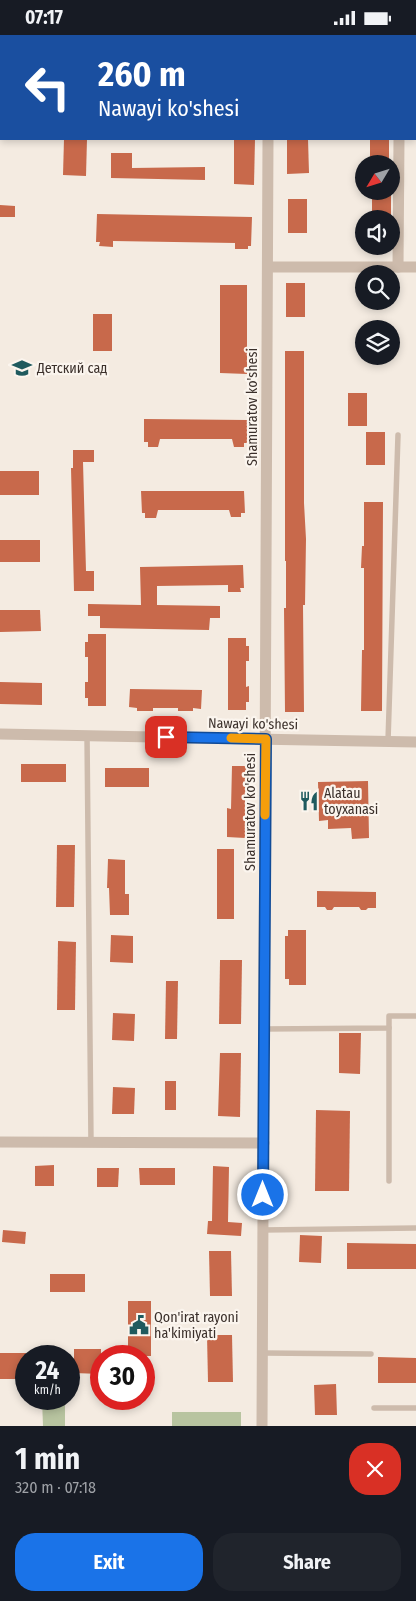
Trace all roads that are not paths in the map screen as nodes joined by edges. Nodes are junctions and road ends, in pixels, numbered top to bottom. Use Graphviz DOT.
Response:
graph roads {
  1 [pos="268,140"];
  2 [pos="399,140"];
  3 [pos="398,265"];
  4 [pos="268,267"];
  5 [pos="355,267"];
  6 [pos="400,267"];
  7 [pos="416,267"];
  8 [pos="398,435"];
  9 [pos="0,733"];
  10 [pos="87,735"];
  11 [pos="266,739"];
  12 [pos="388,741"];
  13 [pos="416,742"];
  14 [pos="416,1016"];
  15 [pos="389,1028"];
  16 [pos="264,1029"];
  17 [pos="0,1142"];
  18 [pos="91,1142"];
  19 [pos="264,1143"];
  20 [pos="389,1181"];
  21 [pos="416,1228"];
  22 [pos="263,1230"];
  23 [pos="263,1353"];
  24 [pos="371,1354"];
  25 [pos="416,1408"];
  26 [pos="374,1409"];
  27 [pos="262,1426"];
  1 -- 4 [label="street, Shamuratov ko'shesi"];
  2 -- 3 [label="street"];
  4 -- 5 [label="street"];
  4 -- 11 [label="street, Shamuratov ko'shesi"];
  6 -- 7 [label="street"];
  8 -- 12 [label="lane"];
  9 -- 10 [label="street, Nawayi ko'shesi"];
  10 -- 11 [label="street, Nawayi ko'shesi"];
  10 -- 18 [label="lane"];
  11 -- 12 [label="street, Nawayi ko'shesi"];
  11 -- 16 [label="street, Shamuratov ko'shesi"];
  12 -- 13 [label="street, Nawayi ko'shesi"];
  14 -- 15 [label="lane"];
  15 -- 16 [label="lane"];
  15 -- 20 [label="lane"];
  16 -- 19 [label="street, Shamuratov ko'shesi"];
  17 -- 18 [label="street"];
  18 -- 19 [label="street"];
  19 -- 22 [label="street, Shamuratov ko'shesi"];
  21 -- 22 [label="lane"];
  22 -- 23 [label="street, Shamuratov ko'shesi"];
  23 -- 24 [label="lane"];
  23 -- 27 [label="street, Shamuratov ko'shesi"];
  25 -- 26 [label="lane"];
}
